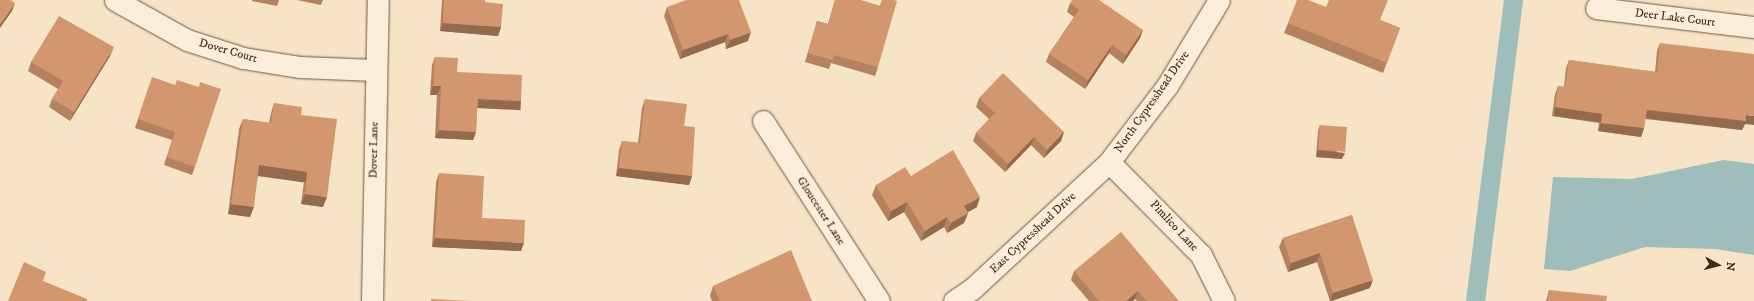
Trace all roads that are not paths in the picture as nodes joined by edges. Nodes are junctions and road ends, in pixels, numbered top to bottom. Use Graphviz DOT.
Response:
graph roads {
  1 [pos="115,0"];
  2 [pos="378,0"];
  3 [pos="1220,0"];
  4 [pos="1596,8"];
  5 [pos="1754,27"];
  6 [pos="375,70"];
  7 [pos="763,121"];
  8 [pos="1109,162"];
  9 [pos="372,301"];
  10 [pos="879,301"];
  11 [pos="954,301"];
  12 [pos="1224,301"];
  1 -- 6 [label="street, Dover Court"];
  2 -- 6 [label="street, Dover Lane"];
  3 -- 8 [label="street, North Cypresshead Drive"];
  4 -- 5 [label="street, Deer Lake Court"];
  6 -- 9 [label="street, Dover Lane"];
  7 -- 10 [label="street, Gloucester Lane"];
  8 -- 11 [label="street, East Cypresshead Drive"];
  8 -- 12 [label="street, Pimlico Lane"];
}
